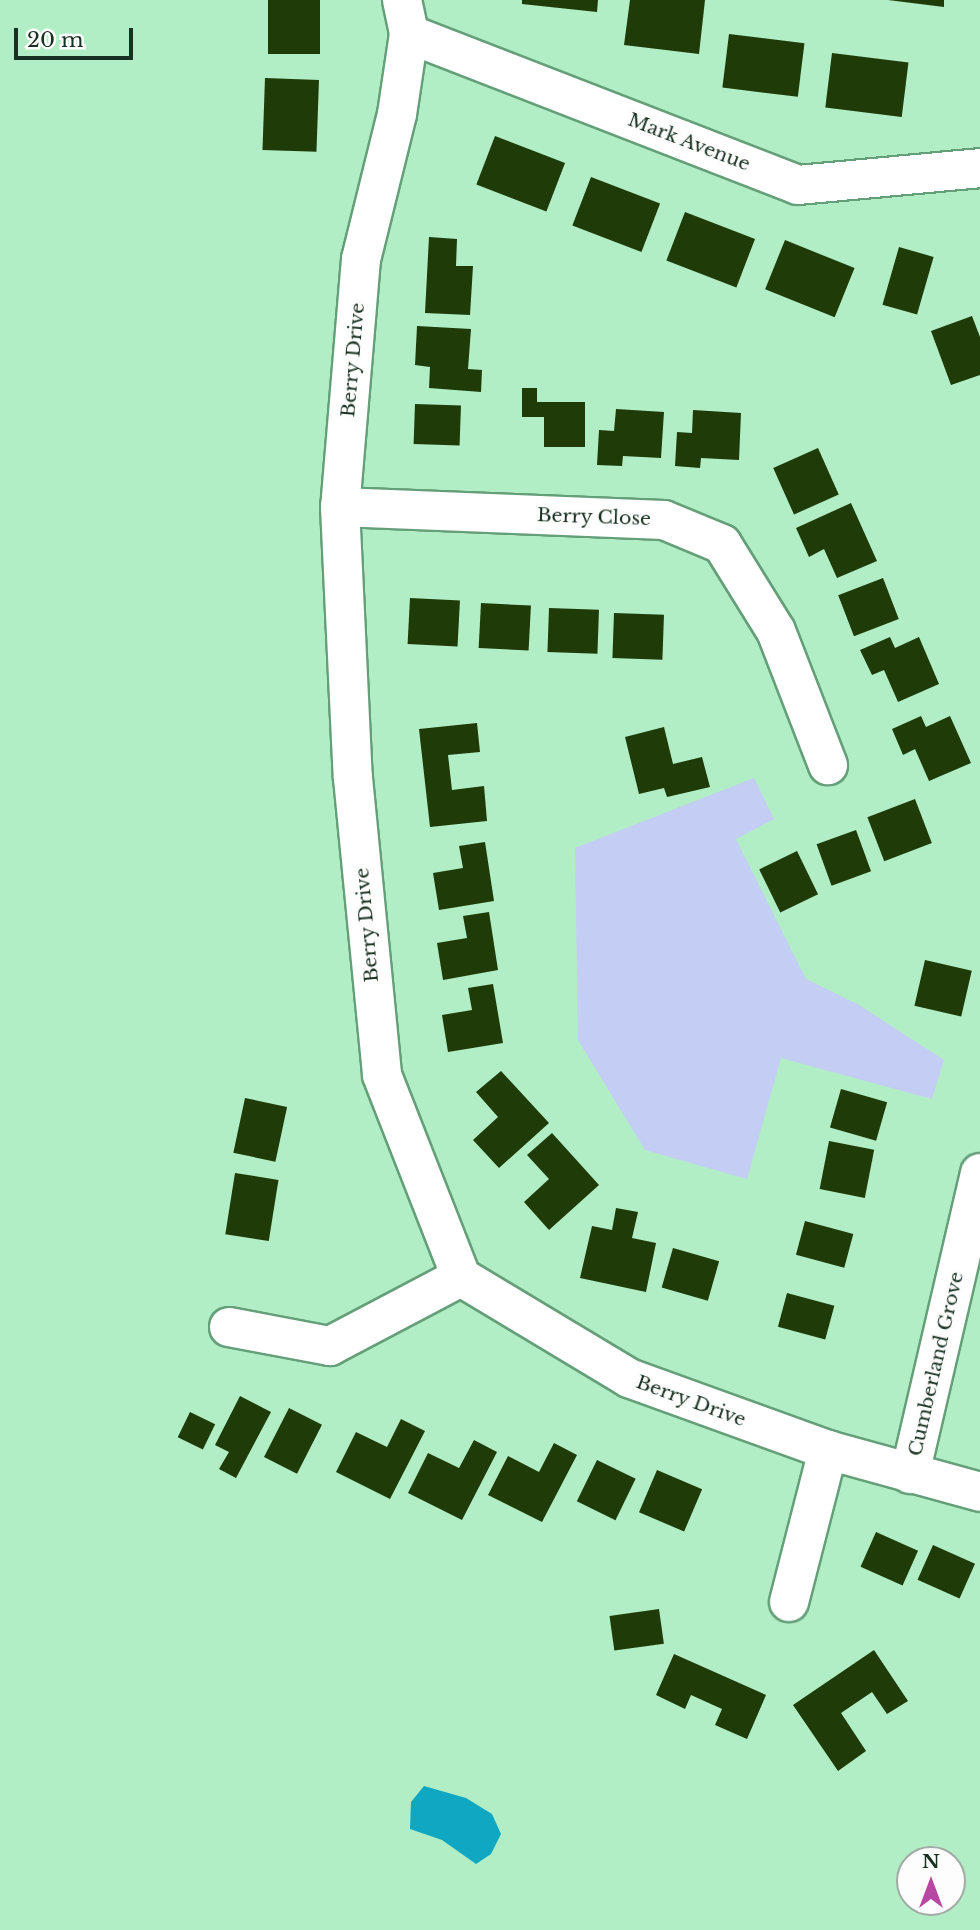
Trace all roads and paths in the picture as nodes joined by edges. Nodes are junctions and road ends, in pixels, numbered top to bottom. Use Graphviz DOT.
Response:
graph roads {
  1 [pos="405,17"];
  2 [pos="980,169"];
  3 [pos="340,507"];
  4 [pos="828,765"];
  5 [pos="980,1173"];
  6 [pos="461,1277"];
  7 [pos="229,1326"];
  8 [pos="828,1450"];
  9 [pos="910,1474"];
  10 [pos="980,1492"];
  11 [pos="789,1602"];
  1 -- 2 [label="street, Mark Avenue"];
  1 -- 3 [label="street, Berry Drive"];
  3 -- 4 [label="street, Berry Close"];
  3 -- 6 [label="street, Berry Drive"];
  5 -- 9 [label="street, Cumberland Grove"];
  6 -- 7 [label="street"];
  6 -- 8 [label="street, Berry Drive"];
  8 -- 9 [label="street, Berry Drive"];
  8 -- 11 [label="street"];
  9 -- 10 [label="street, Berry Drive"];
}
